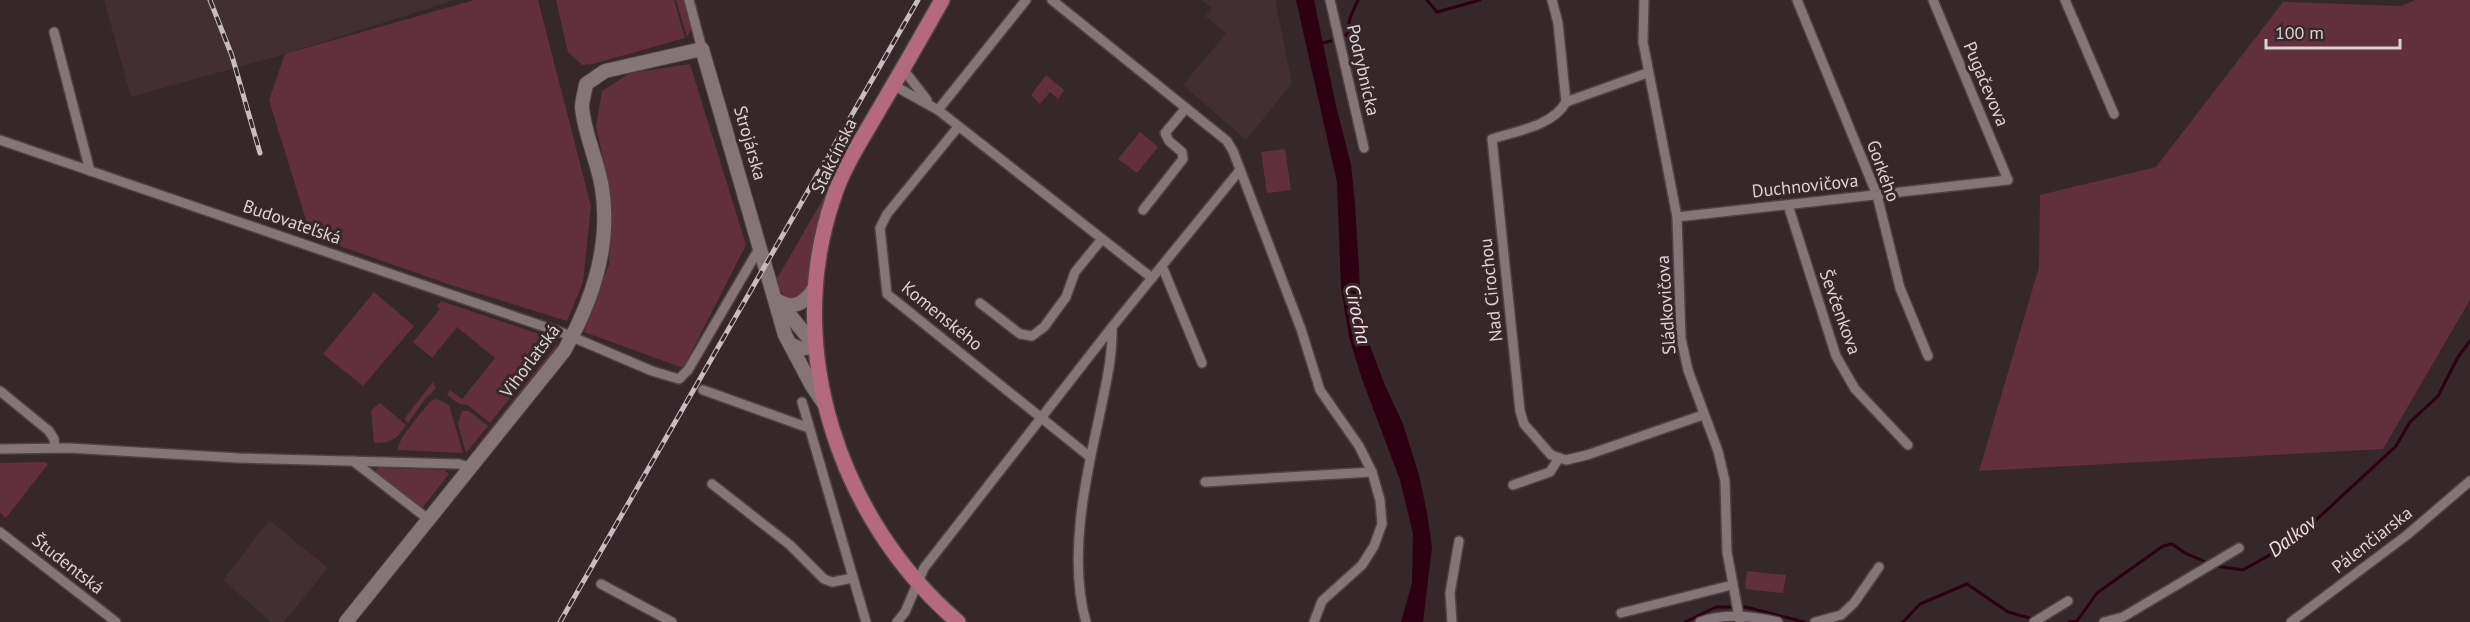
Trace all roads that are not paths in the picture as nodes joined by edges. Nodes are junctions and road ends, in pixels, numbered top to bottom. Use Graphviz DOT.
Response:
graph roads {
  1 [pos="688,0"];
  2 [pos="942,0"];
  3 [pos="1026,0"];
  4 [pos="1052,0"];
  5 [pos="1330,0"];
  6 [pos="1552,0"];
  7 [pos="1644,0"];
  8 [pos="1797,0"];
  9 [pos="1933,0"];
  10 [pos="2065,0"];
  11 [pos="54,32"];
  12 [pos="702,49"];
  13 [pos="903,69"];
  14 [pos="1647,72"];
  15 [pos="893,85"];
  16 [pos="1566,102"];
  17 [pos="934,107"];
  18 [pos="1186,108"];
  19 [pos="2114,114"];
  20 [pos="958,127"];
  21 [pos="0,140"];
  22 [pos="1364,148"];
  23 [pos="1240,170"];
  24 [pos="90,171"];
  25 [pos="1233,178"];
  26 [pos="2008,180"];
  27 [pos="1245,182"];
  28 [pos="1877,195"];
  29 [pos="1788,205"];
  30 [pos="1143,210"];
  31 [pos="1677,217"];
  32 [pos="1102,239"];
  33 [pos="760,247"];
  34 [pos="1162,266"];
  35 [pos="1152,278"];
  36 [pos="816,286"];
  37 [pos="777,300"];
  38 [pos="980,303"];
  39 [pos="1112,327"];
  40 [pos="572,337"];
  41 [pos="790,344"];
  42 [pos="815,346"];
  43 [pos="1928,356"];
  44 [pos="1202,363"];
  45 [pos="703,390"];
  46 [pos="0,391"];
  47 [pos="802,402"];
  48 [pos="825,405"];
  49 [pos="1703,415"];
  50 [pos="1043,418"];
  51 [pos="809,428"];
  52 [pos="1908,445"];
  53 [pos="55,448"];
  54 [pos="0,449"];
  55 [pos="1090,457"];
  56 [pos="1559,458"];
  57 [pos="353,461"];
  58 [pos="469,467"];
  59 [pos="1372,472"];
  60 [pos="2470,481"];
  61 [pos="1204,482"];
  62 [pos="712,484"];
  63 [pos="1513,485"];
  64 [pos="428,519"];
  65 [pos="2,536"];
  66 [pos="1459,541"];
  67 [pos="2240,548"];
  68 [pos="1879,567"];
  69 [pos="853,578"];
  70 [pos="601,584"];
  71 [pos="918,584"];
  72 [pos="1732,585"];
  73 [pos="2068,601"];
  74 [pos="1621,613"];
  75 [pos="1738,613"];
  76 [pos="2038,619"];
  77 [pos="116,622"];
  78 [pos="346,622"];
  79 [pos="672,622"];
  80 [pos="866,622"];
  81 [pos="897,622"];
  82 [pos="958,622"];
  83 [pos="1086,622"];
  84 [pos="1314,622"];
  85 [pos="1452,622"];
  86 [pos="1700,622"];
  87 [pos="1778,622"];
  88 [pos="1815,622"];
  89 [pos="2104,622"];
  90 [pos="2291,622"];
  1 -- 12 [label="street, Strojárska"];
  2 -- 13 [label="main road, Stakčínska"];
  3 -- 17 [label="street"];
  4 -- 18 [label="street"];
  5 -- 22 [label="street, Podrybnícka"];
  6 -- 16 [label="street"];
  7 -- 14 [label="street, Sládkovičova"];
  8 -- 28 [label="street, Gorkého"];
  9 -- 26 [label="street, Pugačevova"];
  10 -- 19 [label="street"];
  11 -- 24 [label="street"];
  12 -- 33 [label="main road, Strojárska"];
  12 -- 40 [label="main road, Vihorlatská"];
  13 -- 15 [label="main road, Stakčínska"];
  13 -- 17 [label="street"];
  14 -- 16 [label="street"];
  14 -- 31 [label="street, Sládkovičova"];
  15 -- 17 [label="street"];
  15 -- 36 [label="main road, Stakčínska"];
  16 -- 56 [label="street, Nad Cirochou"];
  17 -- 20 [label="street"];
  18 -- 23 [label="street"];
  18 -- 30 [label="street"];
  20 -- 32 [label="street"];
  20 -- 50 [label="street, Komenského"];
  21 -- 24 [label="street, Budovateľská"];
  23 -- 25 [label="street"];
  23 -- 27 [label="street"];
  24 -- 40 [label="street, Budovateľská"];
  25 -- 27 [label="street"];
  25 -- 34 [label="street"];
  26 -- 28 [label="street, Duchnovičova"];
  27 -- 59 [label="street"];
  28 -- 29 [label="street, Duchnovičova"];
  28 -- 43 [label="street, Gorkého"];
  29 -- 31 [label="street, Duchnovičova"];
  29 -- 52 [label="street, Ševčenkova"];
  31 -- 49 [label="street, Sládkovičova"];
  32 -- 35 [label="street"];
  32 -- 38 [label="street, Komenského"];
  33 -- 37 [label="main road, Strojárska"];
  33 -- 40 [label="street, Budovateľská"];
  34 -- 35 [label="street"];
  34 -- 44 [label="street"];
  35 -- 39 [label="street"];
  36 -- 37 [label="main road"];
  36 -- 42 [label="main road, Stakčínska"];
  37 -- 41 [label="main road, Strojárska"];
  37 -- 42 [label="main road, Strojárska"];
  39 -- 50 [label="street"];
  39 -- 55 [label="street"];
  40 -- 58 [label="main road, Vihorlatská"];
  41 -- 42 [label="main road"];
  41 -- 48 [label="main road, Strojárska"];
  42 -- 48 [label="main road, Strojárska"];
  45 -- 51 [label="street"];
  46 -- 53 [label="street"];
  47 -- 51 [label="street"];
  48 -- 71 [label="main road, Strojárska"];
  49 -- 56 [label="street"];
  49 -- 72 [label="street, Sládkovičova"];
  50 -- 55 [label="street, Komenského"];
  50 -- 71 [label="street"];
  51 -- 69 [label="street"];
  53 -- 54 [label="street"];
  53 -- 57 [label="street"];
  55 -- 83 [label="street"];
  56 -- 63 [label="street"];
  57 -- 58 [label="street"];
  57 -- 64 [label="street"];
  58 -- 64 [label="main road, Vihorlatská"];
  59 -- 61 [label="street"];
  59 -- 84 [label="street"];
  60 -- 90 [label="street, Pálenčiarska"];
  62 -- 69 [label="street"];
  64 -- 78 [label="main road, Vihorlatská"];
  65 -- 77 [label="street, Študentská"];
  66 -- 85 [label="street"];
  67 -- 89 [label="street"];
  68 -- 88 [label="street"];
  69 -- 80 [label="street"];
  70 -- 79 [label="street"];
  71 -- 81 [label="street"];
  71 -- 82 [label="main road, Strojárska"];
  72 -- 74 [label="street"];
  72 -- 75 [label="street, Sládkovičova"];
  73 -- 76 [label="street"];
  75 -- 86 [label="street"];
  75 -- 87 [label="street"];
}
